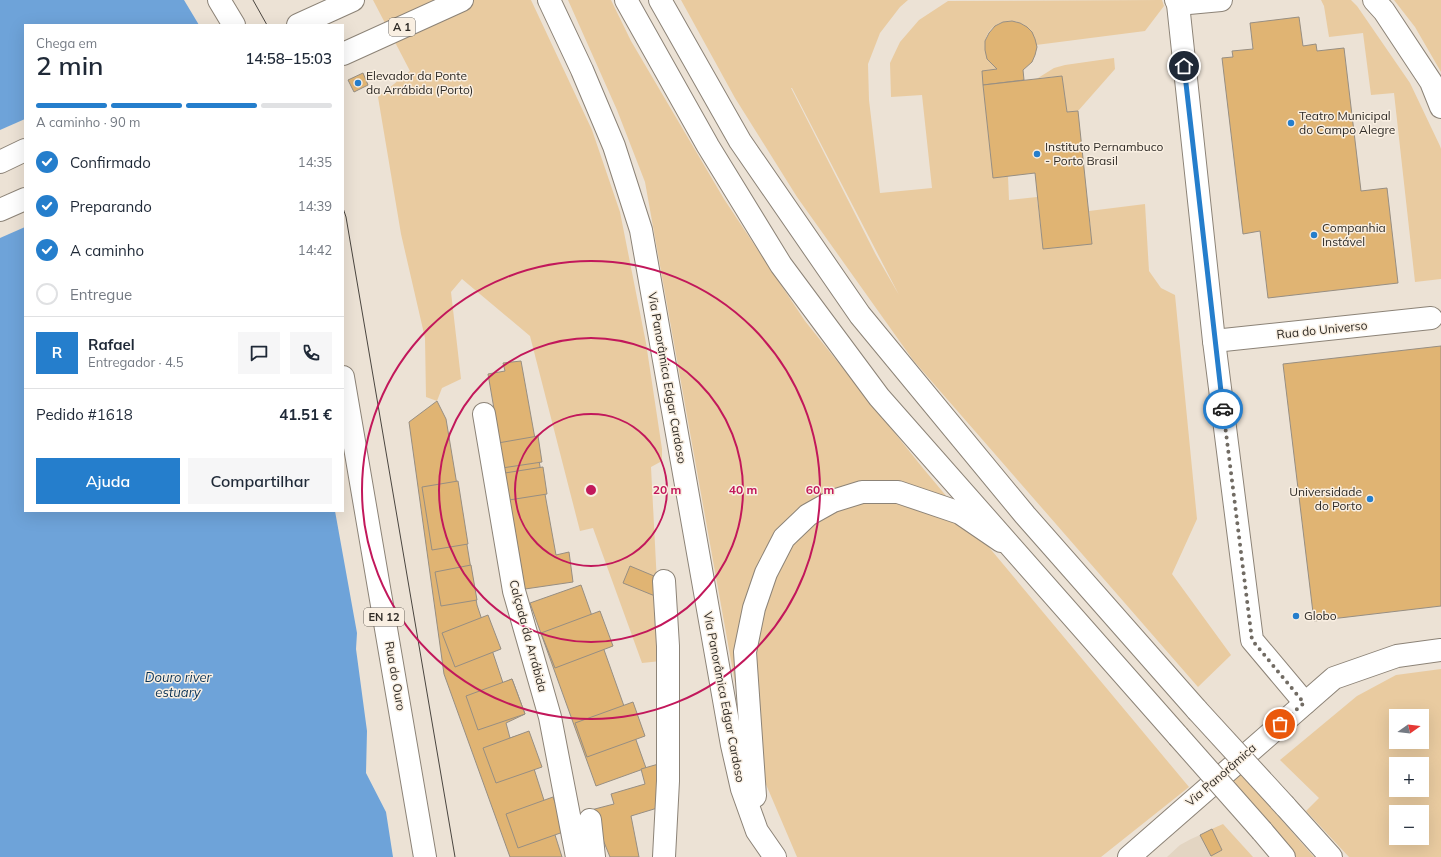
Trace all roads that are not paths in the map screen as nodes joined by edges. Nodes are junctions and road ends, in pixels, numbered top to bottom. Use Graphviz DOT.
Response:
graph roads {
  1 [pos="219,0"];
  2 [pos="353,0"];
  3 [pos="462,0"];
  4 [pos="549,0"];
  5 [pos="626,0"];
  6 [pos="660,0"];
  7 [pos="1221,0"];
  8 [pos="1374,0"];
  9 [pos="1177,2"];
  10 [pos="233,24"];
  11 [pos="300,24"];
  12 [pos="344,54"];
  13 [pos="1441,107"];
  14 [pos="24,150"];
  15 [pos="0,162"];
  16 [pos="24,199"];
  17 [pos="0,210"];
  18 [pos="1431,318"];
  19 [pos="1214,341"];
  20 [pos="344,383"];
  21 [pos="484,414"];
  22 [pos="1012,548"];
  23 [pos="664,581"];
  24 [pos="1441,650"];
  25 [pos="1304,703"];
  26 [pos="590,820"];
  27 [pos="757,831"];
  28 [pos="1145,848"];
  29 [pos="425,857"];
  30 [pos="577,857"];
  31 [pos="594,857"];
  32 [pos="664,857"];
  33 [pos="775,857"];
  34 [pos="1129,857"];
  35 [pos="1284,857"];
  36 [pos="1331,857"];
  1 -- 10 [label="main road"];
  2 -- 11 [label="main road"];
  3 -- 12 [label="main road, A 1"];
  4 -- 27 [label="main road, Via Panorâmica Edgar Cardoso"];
  5 -- 22 [label="main road"];
  6 -- 36 [label="main road, bridge"];
  7 -- 9 [label="main road"];
  8 -- 13 [label="main road"];
  9 -- 19 [label="main road"];
  14 -- 15 [label="main road"];
  16 -- 17 [label="main road"];
  18 -- 19 [label="main road, Rua do Universo"];
  19 -- 25 [label="main road"];
  20 -- 29 [label="main road, Rua do Ouro / EN 12"];
  21 -- 30 [label="main road, Calçada da Arrábida"];
  22 -- 27 [label="main road"];
  22 -- 35 [label="main road, bridge"];
  23 -- 32 [label="main road"];
  24 -- 25 [label="main road, Via Panorâmica"];
  25 -- 28 [label="main road, Via Panorâmica"];
  26 -- 31 [label="main road"];
  27 -- 33 [label="main road, Via Panorâmica Edgar Cardoso"];
  28 -- 34 [label="main road"];
}
